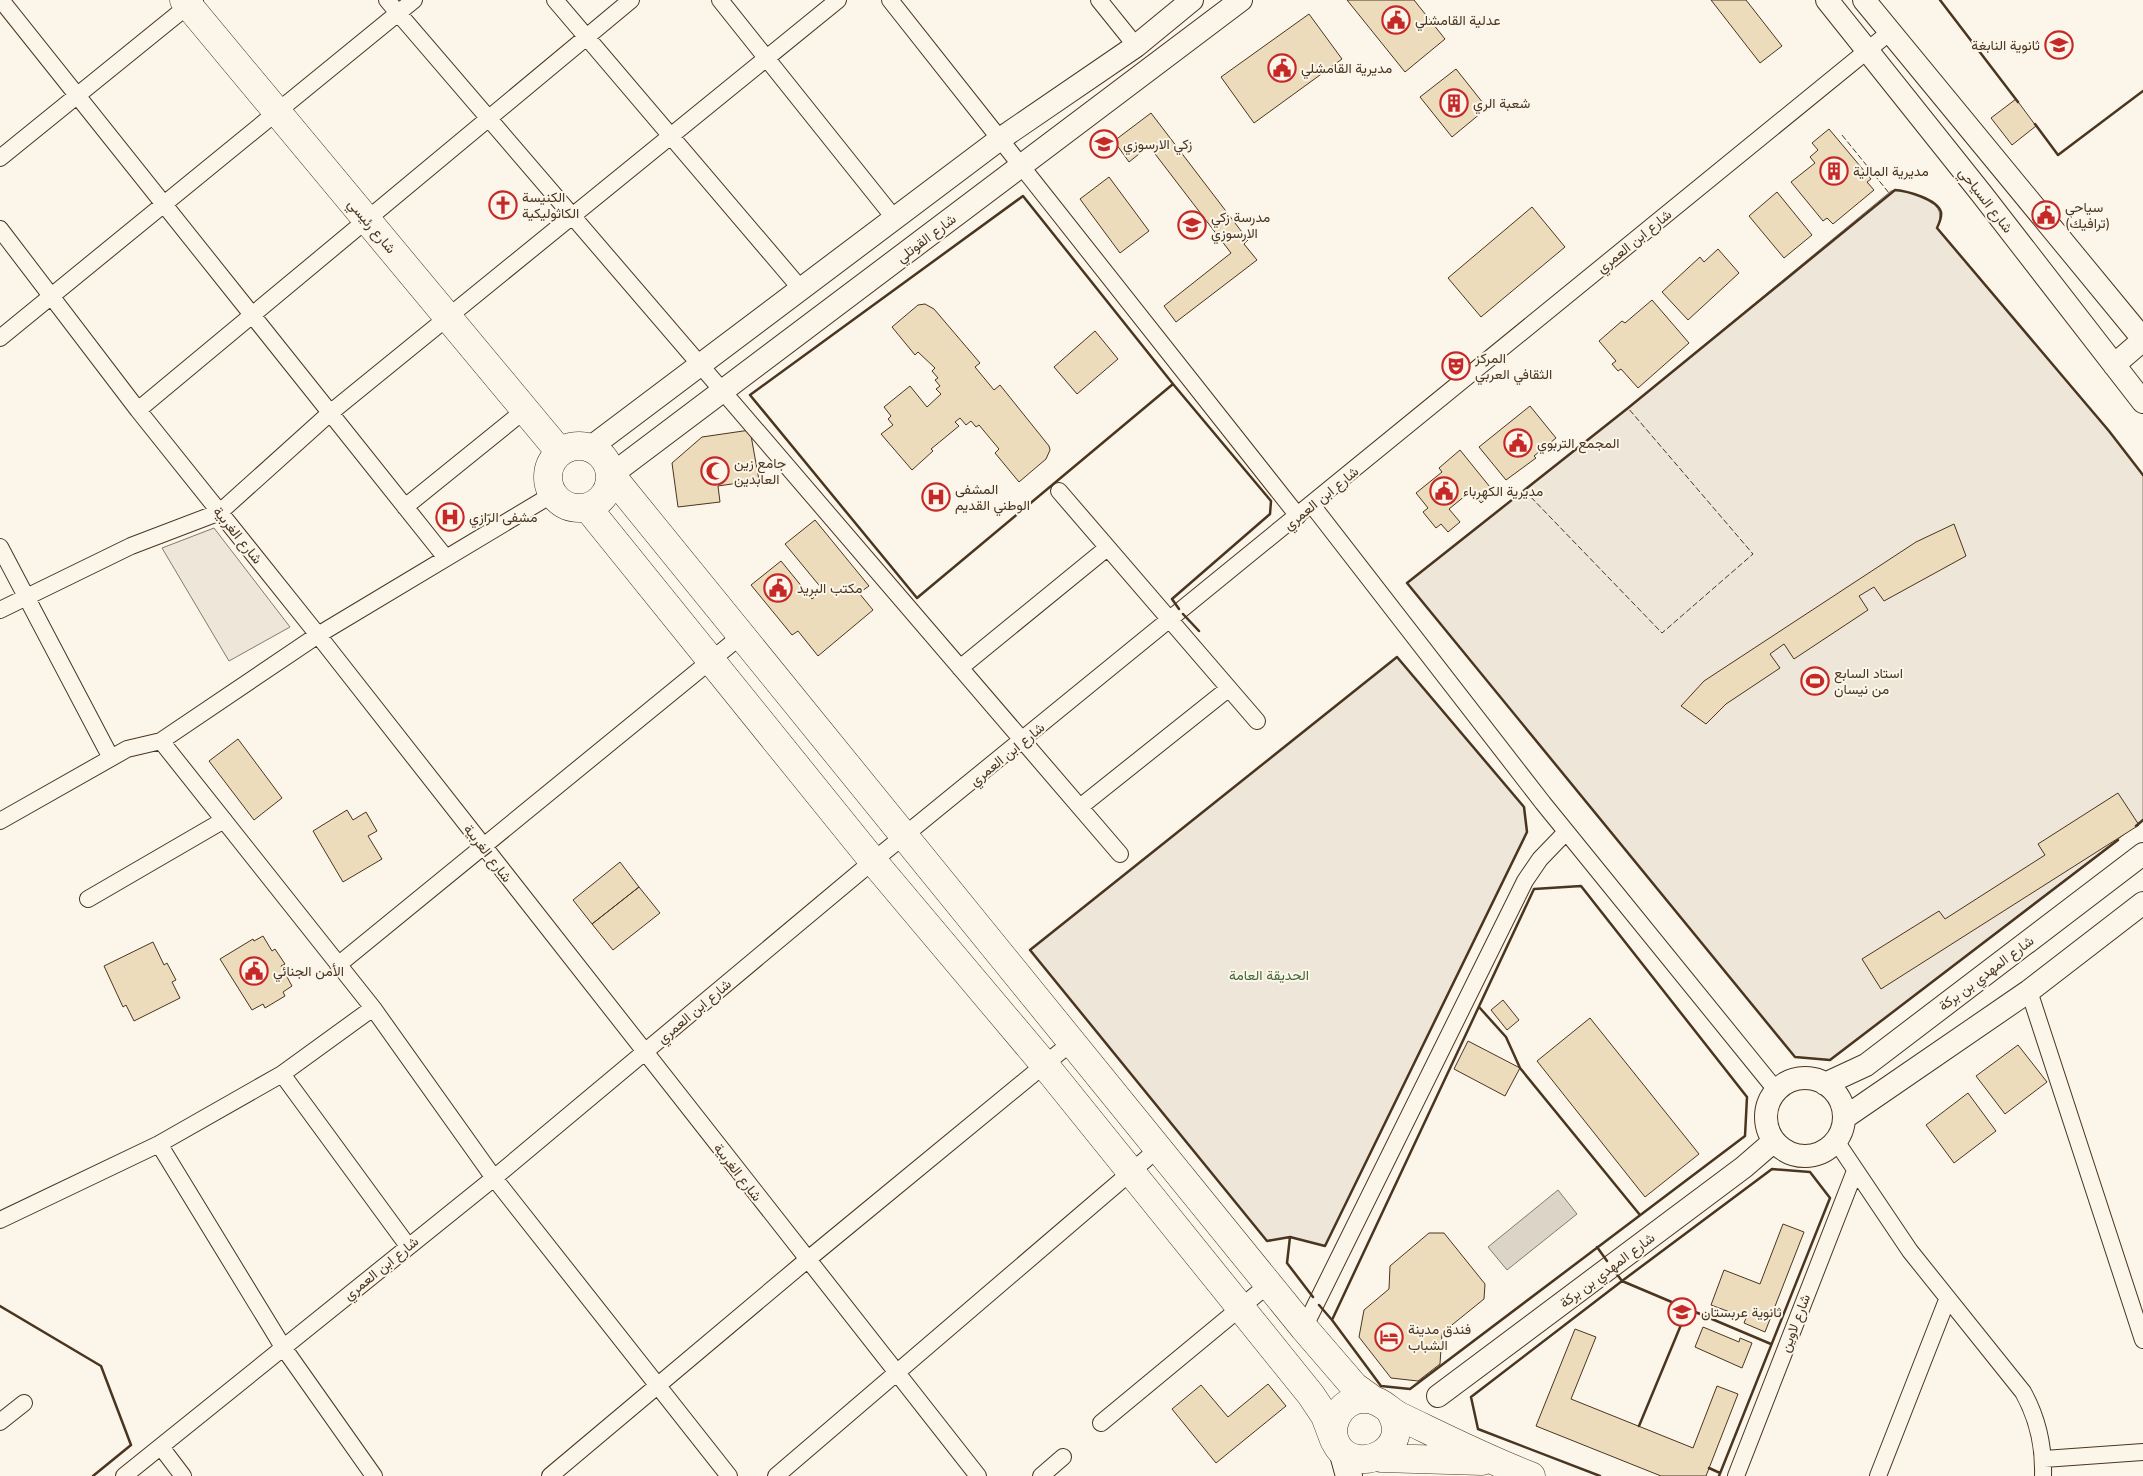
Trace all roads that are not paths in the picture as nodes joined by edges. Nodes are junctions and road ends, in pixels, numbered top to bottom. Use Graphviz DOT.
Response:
graph roads {
  1 [pos="1,0"];
  2 [pos="387,0"];
  3 [pos="414,0"];
  4 [pos="555,0"];
  5 [pos="631,0"];
  6 [pos="720,0"];
  7 [pos="838,0"];
  8 [pos="890,0"];
  9 [pos="1099,0"];
  10 [pos="1192,0"];
  11 [pos="1241,0"];
  12 [pos="1827,0"];
  13 [pos="1864,0"];
  14 [pos="189,2"];
  15 [pos="398,13"];
  16 [pos="1890,32"];
  17 [pos="586,37"];
  18 [pos="1136,46"];
  19 [pos="1866,51"];
  20 [pos="766,58"];
  21 [pos="77,96"];
  22 [pos="277,112"];
  23 [pos="488,118"];
  24 [pos="671,136"];
  25 [pos="1000,138"];
  26 [pos="0,158"];
  27 [pos="1022,165"];
  28 [pos="164,205"];
  29 [pos="573,216"];
  30 [pos="366,219"];
  31 [pos="895,219"];
  32 [pos="0,230"];
  33 [pos="801,289"];
  34 [pos="52,296"];
  35 [pos="252,314"];
  36 [pos="448,317"];
  37 [pos="0,338"];
  38 [pos="2143,339"];
  39 [pos="2114,365"];
  40 [pos="701,366"];
  41 [pos="723,391"];
  42 [pos="2143,402"];
  43 [pos="138,410"];
  44 [pos="525,410"];
  45 [pos="330,413"];
  46 [pos="591,447"];
  47 [pos="560,452"];
  48 [pos="611,475"];
  49 [pos="1059,492"];
  50 [pos="553,494"];
  51 [pos="1312,505"];
  52 [pos="405,507"];
  53 [pos="587,507"];
  54 [pos="220,512"];
  55 [pos="1298,516"];
  56 [pos="0,547"];
  57 [pos="1107,548"];
  58 [pos="446,558"];
  59 [pos="28,597"];
  60 [pos="0,610"];
  61 [pos="1169,620"];
  62 [pos="318,635"];
  63 [pos="742,635"];
  64 [pos="712,660"];
  65 [pos="960,668"];
  66 [pos="1228,689"];
  67 [pos="1257,721"];
  68 [pos="160,741"];
  69 [pos="1023,741"];
  70 [pos="111,758"];
  71 [pos="1080,806"];
  72 [pos="224,820"];
  73 [pos="0,821"];
  74 [pos="1566,832"];
  75 [pos="906,836"];
  76 [pos="483,846"];
  77 [pos="1120,854"];
  78 [pos="2142,856"];
  79 [pos="873,862"];
  80 [pos="88,899"];
  81 [pos="2143,903"];
  82 [pos="338,965"];
  83 [pos="2029,991"];
  84 [pos="373,1008"];
  85 [pos="1072,1042"];
  86 [pos="644,1053"];
  87 [pos="1044,1064"];
  88 [pos="282,1074"];
  89 [pos="1825,1084"];
  90 [pos="1776,1090"];
  91 [pos="1844,1118"];
  92 [pos="1774,1141"];
  93 [pos="1836,1141"];
  94 [pos="159,1144"];
  95 [pos="1159,1148"];
  96 [pos="1855,1171"];
  97 [pos="1132,1172"];
  98 [pos="494,1178"];
  99 [pos="0,1220"];
  100 [pos="408,1246"];
  101 [pos="807,1260"];
  102 [pos="1269,1284"];
  103 [pos="1947,1300"];
  104 [pos="1240,1308"];
  105 [pos="1304,1328"];
  106 [pos="2143,1340"];
  107 [pos="283,1347"];
  108 [pos="896,1373"];
  109 [pos="658,1385"];
  110 [pos="1438,1396"];
  111 [pos="24,1403"];
  112 [pos="1381,1405"];
  113 [pos="0,1422"];
  114 [pos="1101,1423"];
  115 [pos="161,1447"];
  116 [pos="2143,1452"];
  117 [pos="1342,1456"];
  118 [pos="1063,1457"];
  119 [pos="2044,1459"];
  120 [pos="1387,1460"];
  121 [pos="1494,1462"];
  122 [pos="124,1476"];
  123 [pos="183,1476"];
  124 [pos="374,1476"];
  125 [pos="550,1476"];
  126 [pos="729,1476"];
  127 [pos="776,1476"];
  128 [pos="978,1476"];
  129 [pos="1041,1476"];
  130 [pos="1531,1476"];
  131 [pos="1736,1476"];
  132 [pos="1878,1476"];
  133 [pos="2043,1476"];
  1 -- 21 [label="street"];
  2 -- 15 [label="street"];
  3 -- 15 [label="street"];
  4 -- 17 [label="street"];
  5 -- 17 [label="street"];
  6 -- 20 [label="street"];
  7 -- 20 [label="street"];
  8 -- 25 [label="street"];
  9 -- 18 [label="street"];
  10 -- 18 [label="street"];
  11 -- 27 [label="street, شارع القوتلي"];
  12 -- 19 [label="street, شارع السياحي"];
  13 -- 16 [label="street"];
  14 -- 21 [label="street"];
  14 -- 22 [label="highway, شارع رئيسي"];
  15 -- 22 [label="street"];
  15 -- 23 [label="street"];
  16 -- 19 [label="street, شارع ابن العمري"];
  16 -- 38 [label="street"];
  17 -- 23 [label="street"];
  17 -- 24 [label="street"];
  18 -- 25 [label="street"];
  19 -- 39 [label="street, شارع السياحي"];
  19 -- 51 [label="street, شارع ابن العمري"];
  20 -- 24 [label="street"];
  20 -- 31 [label="street"];
  21 -- 26 [label="street"];
  21 -- 28 [label="street"];
  22 -- 28 [label="street"];
  22 -- 30 [label="highway, شارع رئيسي"];
  23 -- 29 [label="street"];
  23 -- 30 [label="street"];
  24 -- 29 [label="street"];
  24 -- 33 [label="street"];
  25 -- 27 [label="street"];
  25 -- 31 [label="street"];
  27 -- 41 [label="street, شارع القوتلي"];
  27 -- 55 [label="street"];
  28 -- 34 [label="street"];
  28 -- 35 [label="street"];
  29 -- 36 [label="street"];
  29 -- 40 [label="street"];
  30 -- 35 [label="street"];
  30 -- 36 [label="highway, شارع رئيسي"];
  31 -- 33 [label="street"];
  32 -- 34 [label="street, شارع الغربية"];
  33 -- 40 [label="street"];
  34 -- 37 [label="street"];
  34 -- 43 [label="street, شارع الغربية"];
  35 -- 43 [label="street"];
  35 -- 45 [label="street"];
  36 -- 44 [label="highway, شارع رئيسي"];
  36 -- 45 [label="street"];
  38 -- 39 [label="street"];
  39 -- 42 [label="street, شارع السياحي"];
  40 -- 41 [label="street"];
  40 -- 46 [label="street"];
  41 -- 48 [label="street, شارع القوتلي"];
  41 -- 65 [label="street"];
  43 -- 54 [label="street, شارع الغربية"];
  44 -- 47 [label="highway, شارع رئيسي"];
  44 -- 52 [label="street"];
  45 -- 52 [label="street"];
  45 -- 54 [label="street"];
  46 -- 47 [label="highway"];
  46 -- 48 [label="highway"];
  47 -- 50 [label="highway"];
  48 -- 53 [label="highway"];
  48 -- 63 [label="highway"];
  49 -- 57 [label="street"];
  50 -- 53 [label="highway"];
  50 -- 58 [label="street"];
  51 -- 55 [label="street, شارع ابن العمري"];
  51 -- 74 [label="street"];
  52 -- 58 [label="street"];
  53 -- 64 [label="highway"];
  54 -- 59 [label="street"];
  54 -- 62 [label="street, شارع الغربية"];
  55 -- 61 [label="street, شارع ابن العمري"];
  56 -- 59 [label="street"];
  57 -- 61 [label="street"];
  57 -- 65 [label="street"];
  58 -- 62 [label="street"];
  59 -- 60 [label="street"];
  59 -- 70 [label="street"];
  61 -- 66 [label="street"];
  61 -- 69 [label="street, شارع ابن العمري"];
  62 -- 68 [label="street"];
  62 -- 76 [label="street, شارع الغربية"];
  63 -- 64 [label="street"];
  63 -- 75 [label="highway"];
  64 -- 76 [label="street"];
  64 -- 79 [label="highway"];
  65 -- 69 [label="street"];
  66 -- 67 [label="street"];
  66 -- 71 [label="street"];
  68 -- 70 [label="street"];
  68 -- 72 [label="street"];
  69 -- 71 [label="street"];
  69 -- 75 [label="street, شارع ابن العمري"];
  70 -- 73 [label="street"];
  71 -- 77 [label="street"];
  72 -- 80 [label="street"];
  72 -- 82 [label="street"];
  74 -- 90 [label="street"];
  74 -- 105 [label="street"];
  75 -- 79 [label="street, شارع ابن العمري"];
  75 -- 85 [label="highway"];
  76 -- 82 [label="street"];
  76 -- 86 [label="street, شارع الغربية"];
  78 -- 89 [label="street, شارع المهدي بن بركة"];
  79 -- 86 [label="street, شارع ابن العمري"];
  79 -- 87 [label="highway"];
  81 -- 83 [label="street"];
  82 -- 84 [label="street"];
  83 -- 91 [label="street"];
  83 -- 106 [label="street"];
  84 -- 88 [label="street"];
  84 -- 98 [label="street"];
  85 -- 87 [label="street"];
  85 -- 95 [label="highway"];
  86 -- 98 [label="street, شارع ابن العمري"];
  86 -- 101 [label="street, شارع الغربية"];
  87 -- 97 [label="highway"];
  87 -- 101 [label="street"];
  88 -- 94 [label="street"];
  88 -- 100 [label="street"];
  89 -- 90 [label="street"];
  89 -- 91 [label="street"];
  90 -- 92 [label="street"];
  91 -- 93 [label="street"];
  92 -- 93 [label="street"];
  92 -- 110 [label="street, شارع المهدي بن بركة"];
  93 -- 96 [label="street"];
  94 -- 99 [label="street"];
  94 -- 107 [label="street"];
  95 -- 97 [label="street"];
  95 -- 102 [label="highway"];
  96 -- 103 [label="street"];
  96 -- 131 [label="street, شارع لاوين"];
  97 -- 104 [label="highway"];
  97 -- 108 [label="street"];
  98 -- 100 [label="street, شارع ابن العمري"];
  98 -- 109 [label="street"];
  100 -- 107 [label="street, شارع ابن العمري"];
  101 -- 108 [label="street, شارع الغربية"];
  101 -- 109 [label="street"];
  102 -- 104 [label="street"];
  102 -- 105 [label="highway"];
  103 -- 119 [label="street"];
  103 -- 132 [label="street"];
  104 -- 114 [label="street"];
  104 -- 117 [label="highway"];
  105 -- 112 [label="highway"];
  107 -- 115 [label="street, شارع ابن العمري"];
  107 -- 124 [label="street"];
  108 -- 127 [label="street"];
  108 -- 128 [label="street, شارع الغربية"];
  109 -- 125 [label="street"];
  109 -- 126 [label="street"];
  111 -- 113 [label="street"];
  112 -- 117 [label="highway"];
  112 -- 120 [label="highway"];
  112 -- 121 [label="highway"];
  115 -- 122 [label="street, شارع ابن العمري"];
  115 -- 123 [label="street"];
  116 -- 119 [label="street"];
  117 -- 120 [label="highway"];
  118 -- 129 [label="street"];
  119 -- 133 [label="street"];
  120 -- 121 [label="highway"];
  121 -- 130 [label="highway"];
}
